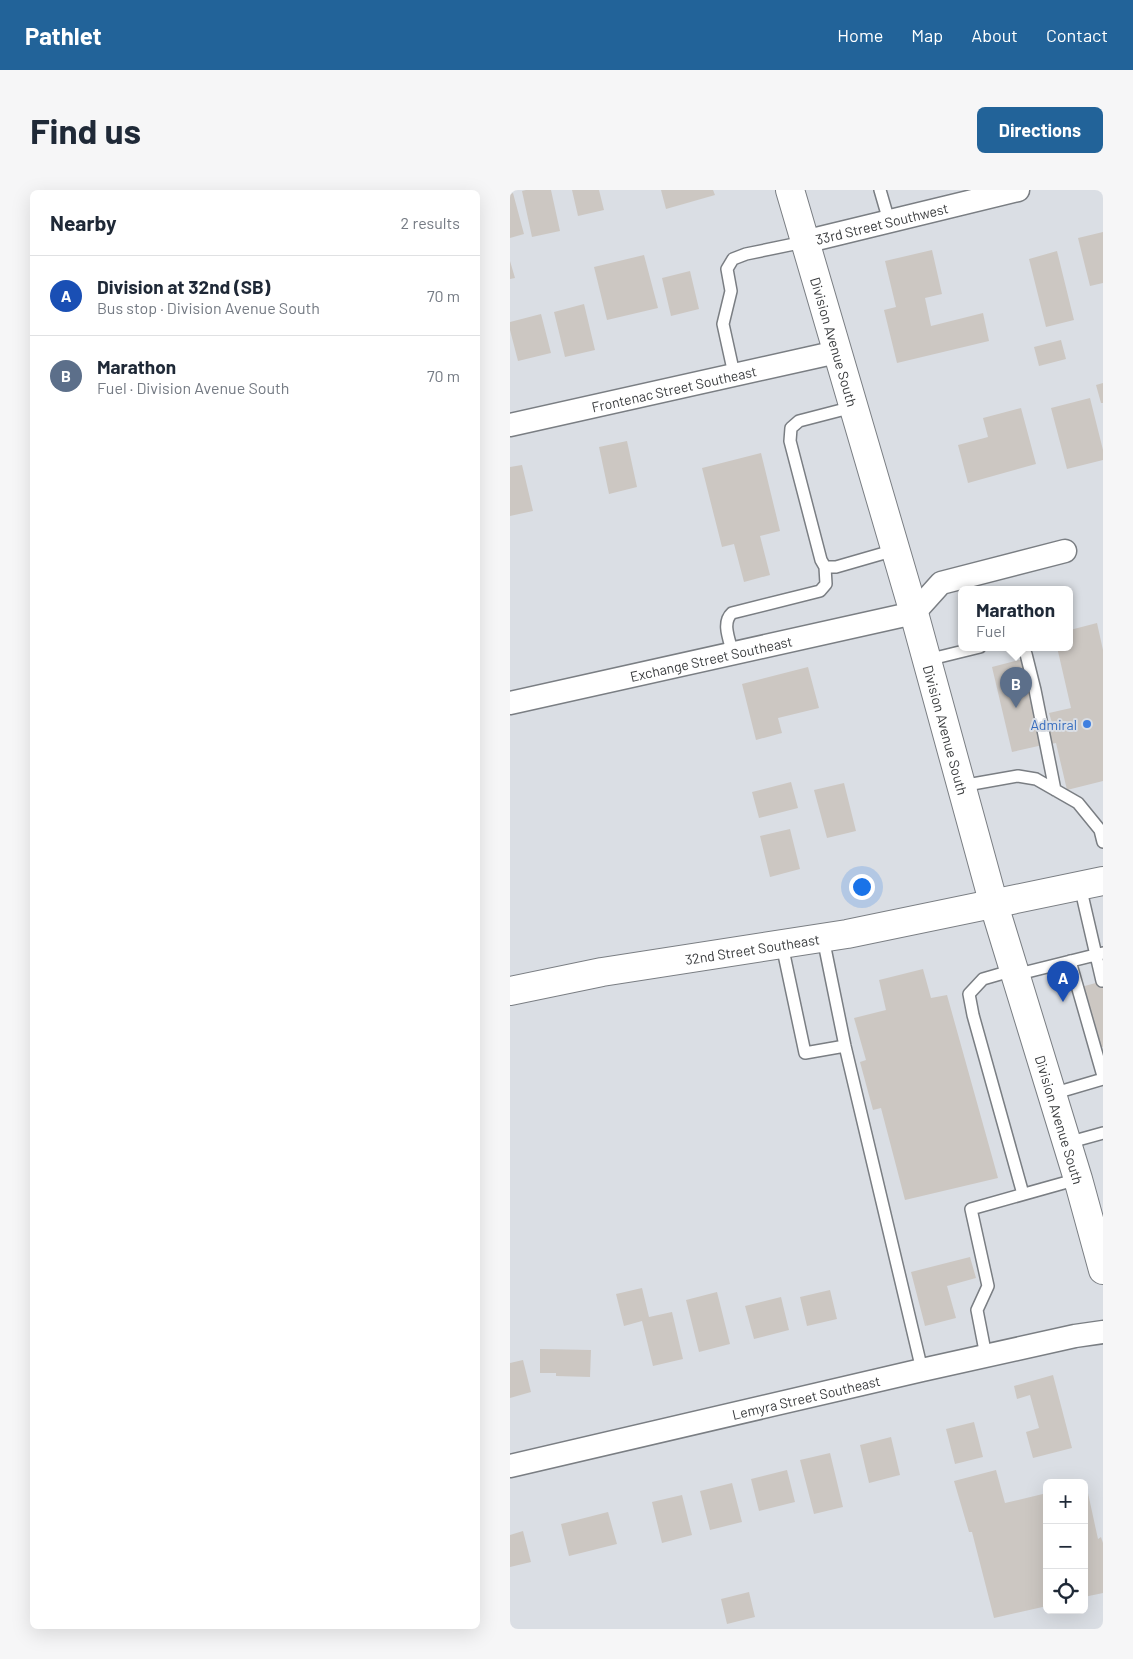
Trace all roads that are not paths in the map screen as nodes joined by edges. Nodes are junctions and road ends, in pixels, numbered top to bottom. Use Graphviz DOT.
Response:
graph roads {
  1 [pos="790,190"];
  2 [pos="880,190"];
  3 [pos="1014,191"];
  4 [pos="889,222"];
  5 [pos="804,242"];
  6 [pos="837,352"];
  7 [pos="734,374"];
  8 [pos="853,407"];
  9 [pos="510,425"];
  10 [pos="895,550"];
  11 [pos="1065,551"];
  12 [pos="825,566"];
  13 [pos="914,613"];
  14 [pos="964,651"];
  15 [pos="1024,651"];
  16 [pos="733,654"];
  17 [pos="927,660"];
  18 [pos="510,703"];
  19 [pos="961,786"];
  20 [pos="1055,790"];
  21 [pos="1103,842"];
  22 [pos="1092,883"];
  23 [pos="994,904"];
  24 [pos="823,938"];
  25 [pos="782,945"];
  26 [pos="1100,954"];
  27 [pos="1070,961"];
  28 [pos="1014,972"];
  29 [pos="1102,981"];
  30 [pos="510,991"];
  31 [pos="845,1046"];
  32 [pos="1103,1078"];
  33 [pos="1052,1094"];
  34 [pos="1103,1133"];
  35 [pos="1067,1142"];
  36 [pos="1078,1179"];
  37 [pos="1023,1194"];
  38 [pos="1099,1239"];
  39 [pos="1103,1270"];
  40 [pos="1103,1332"];
  41 [pos="986,1356"];
  42 [pos="922,1370"];
  43 [pos="510,1466"];
  1 -- 5 [label="main road, Division Avenue South"];
  2 -- 4 [label="lane"];
  3 -- 4 [label="street, 33rd Street Southwest"];
  4 -- 5 [label="street, 33rd Street Southwest"];
  5 -- 6 [label="main road, Division Avenue South"];
  5 -- 7 [label="lane"];
  6 -- 7 [label="street, Frontenac Street Southeast"];
  6 -- 8 [label="main road, Division Avenue South"];
  7 -- 9 [label="street, Frontenac Street Southeast"];
  8 -- 10 [label="main road, Division Avenue South"];
  8 -- 12 [label="lane"];
  10 -- 12 [label="lane"];
  10 -- 13 [label="main road, Division Avenue South"];
  11 -- 13 [label="street"];
  12 -- 16 [label="lane"];
  13 -- 16 [label="street, Exchange Street Southeast"];
  13 -- 17 [label="main road, Division Avenue South"];
  14 -- 17 [label="lane"];
  15 -- 20 [label="lane"];
  16 -- 18 [label="street, Exchange Street Southeast"];
  17 -- 19 [label="main road, Division Avenue South"];
  19 -- 20 [label="lane"];
  19 -- 23 [label="main road, Division Avenue South"];
  20 -- 21 [label="lane"];
  22 -- 23 [label="main road, 32nd Street Southeast"];
  22 -- 26 [label="lane"];
  23 -- 24 [label="main road, 32nd Street Southeast"];
  23 -- 28 [label="main road, Division Avenue South"];
  24 -- 25 [label="main road, 32nd Street Southeast"];
  24 -- 31 [label="lane"];
  25 -- 30 [label="main road, 32nd Street Southeast"];
  25 -- 31 [label="lane"];
  26 -- 27 [label="lane"];
  26 -- 29 [label="lane"];
  27 -- 28 [label="lane"];
  27 -- 32 [label="lane"];
  28 -- 33 [label="main road, Division Avenue South"];
  28 -- 37 [label="lane"];
  31 -- 42 [label="lane"];
  32 -- 33 [label="lane"];
  33 -- 35 [label="main road, Division Avenue South"];
  34 -- 35 [label="lane"];
  35 -- 36 [label="main road, Division Avenue South"];
  36 -- 37 [label="lane"];
  36 -- 38 [label="main road, Division Avenue South"];
  37 -- 41 [label="lane"];
  38 -- 39 [label="main road, Division Avenue South"];
  40 -- 41 [label="street, Lemyra Street Southeast"];
  41 -- 42 [label="street, Lemyra Street Southeast"];
  42 -- 43 [label="street, Lemyra Street Southeast"];
}
